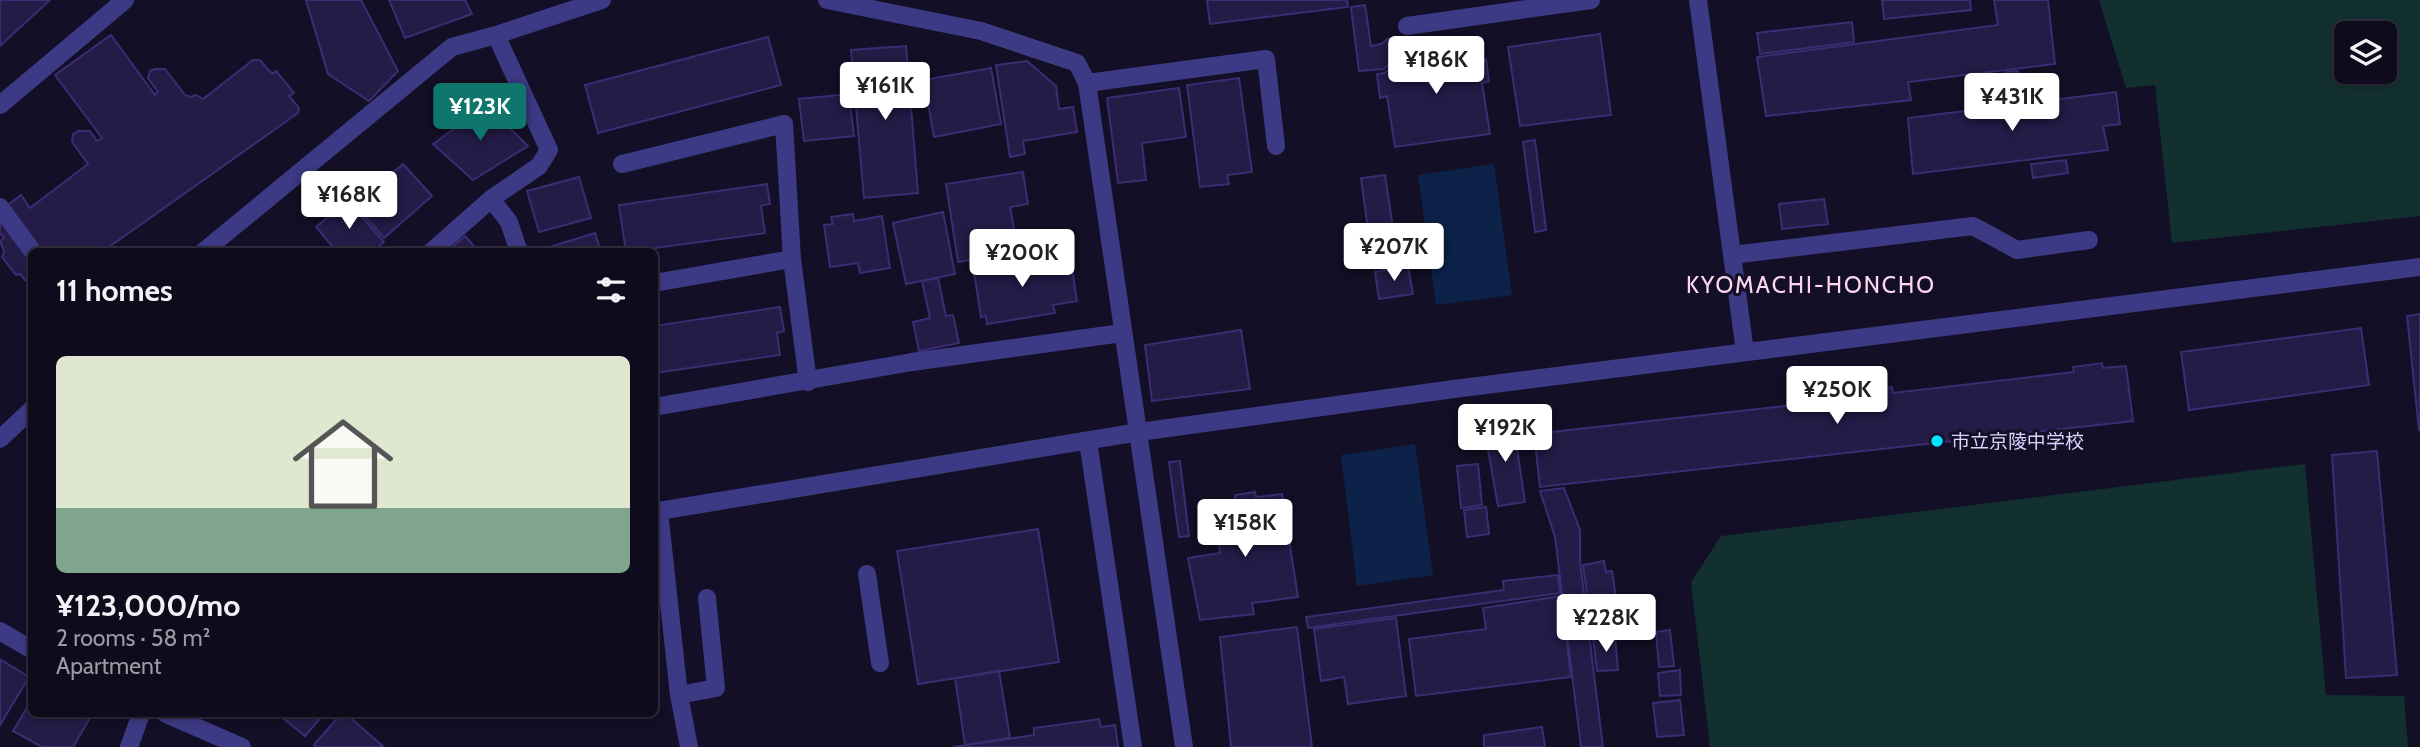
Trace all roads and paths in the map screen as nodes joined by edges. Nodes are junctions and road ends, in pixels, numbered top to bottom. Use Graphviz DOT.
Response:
graph roads {
  1 [pos="125,0"];
  2 [pos="827,0"];
  3 [pos="1591,0"];
  4 [pos="1698,0"];
  5 [pos="595,1"];
  6 [pos="1407,26"];
  7 [pos="496,35"];
  8 [pos="1087,83"];
  9 [pos="0,105"];
  10 [pos="1276,146"];
  11 [pos="622,163"];
  12 [pos="491,200"];
  13 [pos="0,207"];
  14 [pos="2089,240"];
  15 [pos="30,248"];
  16 [pos="208,248"];
  17 [pos="436,248"];
  18 [pos="518,248"];
  19 [pos="1732,255"];
  20 [pos="792,258"];
  21 [pos="2420,267"];
  22 [pos="658,282"];
  23 [pos="1122,333"];
  24 [pos="1745,352"];
  25 [pos="808,382"];
  26 [pos="658,406"];
  27 [pos="28,413"];
  28 [pos="1139,432"];
  29 [pos="0,439"];
  30 [pos="1088,441"];
  31 [pos="867,573"];
  32 [pos="707,598"];
  33 [pos="0,631"];
  34 [pos="28,648"];
  35 [pos="880,663"];
  36 [pos="679,695"];
  37 [pos="140,717"];
  38 [pos="173,717"];
  39 [pos="129,747"];
  40 [pos="242,747"];
  41 [pos="689,747"];
  42 [pos="1133,747"];
  43 [pos="1184,747"];
  1 -- 9 [label="street"];
  2 -- 8 [label="street"];
  3 -- 6 [label="street"];
  4 -- 19 [label="street"];
  5 -- 7 [label="street"];
  7 -- 12 [label="street"];
  7 -- 16 [label="street"];
  8 -- 10 [label="street"];
  8 -- 23 [label="street"];
  11 -- 20 [label="street"];
  12 -- 17 [label="street"];
  12 -- 18 [label="street"];
  13 -- 15 [label="street"];
  14 -- 19 [label="street"];
  19 -- 24 [label="street"];
  20 -- 22 [label="street"];
  20 -- 25 [label="street"];
  21 -- 24 [label="street"];
  23 -- 25 [label="street"];
  23 -- 28 [label="street"];
  24 -- 28 [label="street"];
  25 -- 26 [label="street"];
  27 -- 29 [label="street"];
  28 -- 30 [label="street"];
  28 -- 43 [label="street"];
  30 -- 36 [label="street"];
  30 -- 42 [label="street"];
  31 -- 35 [label="street"];
  32 -- 36 [label="street"];
  33 -- 34 [label="street"];
  36 -- 41 [label="street"];
  37 -- 39 [label="street"];
  38 -- 40 [label="street"];
}
